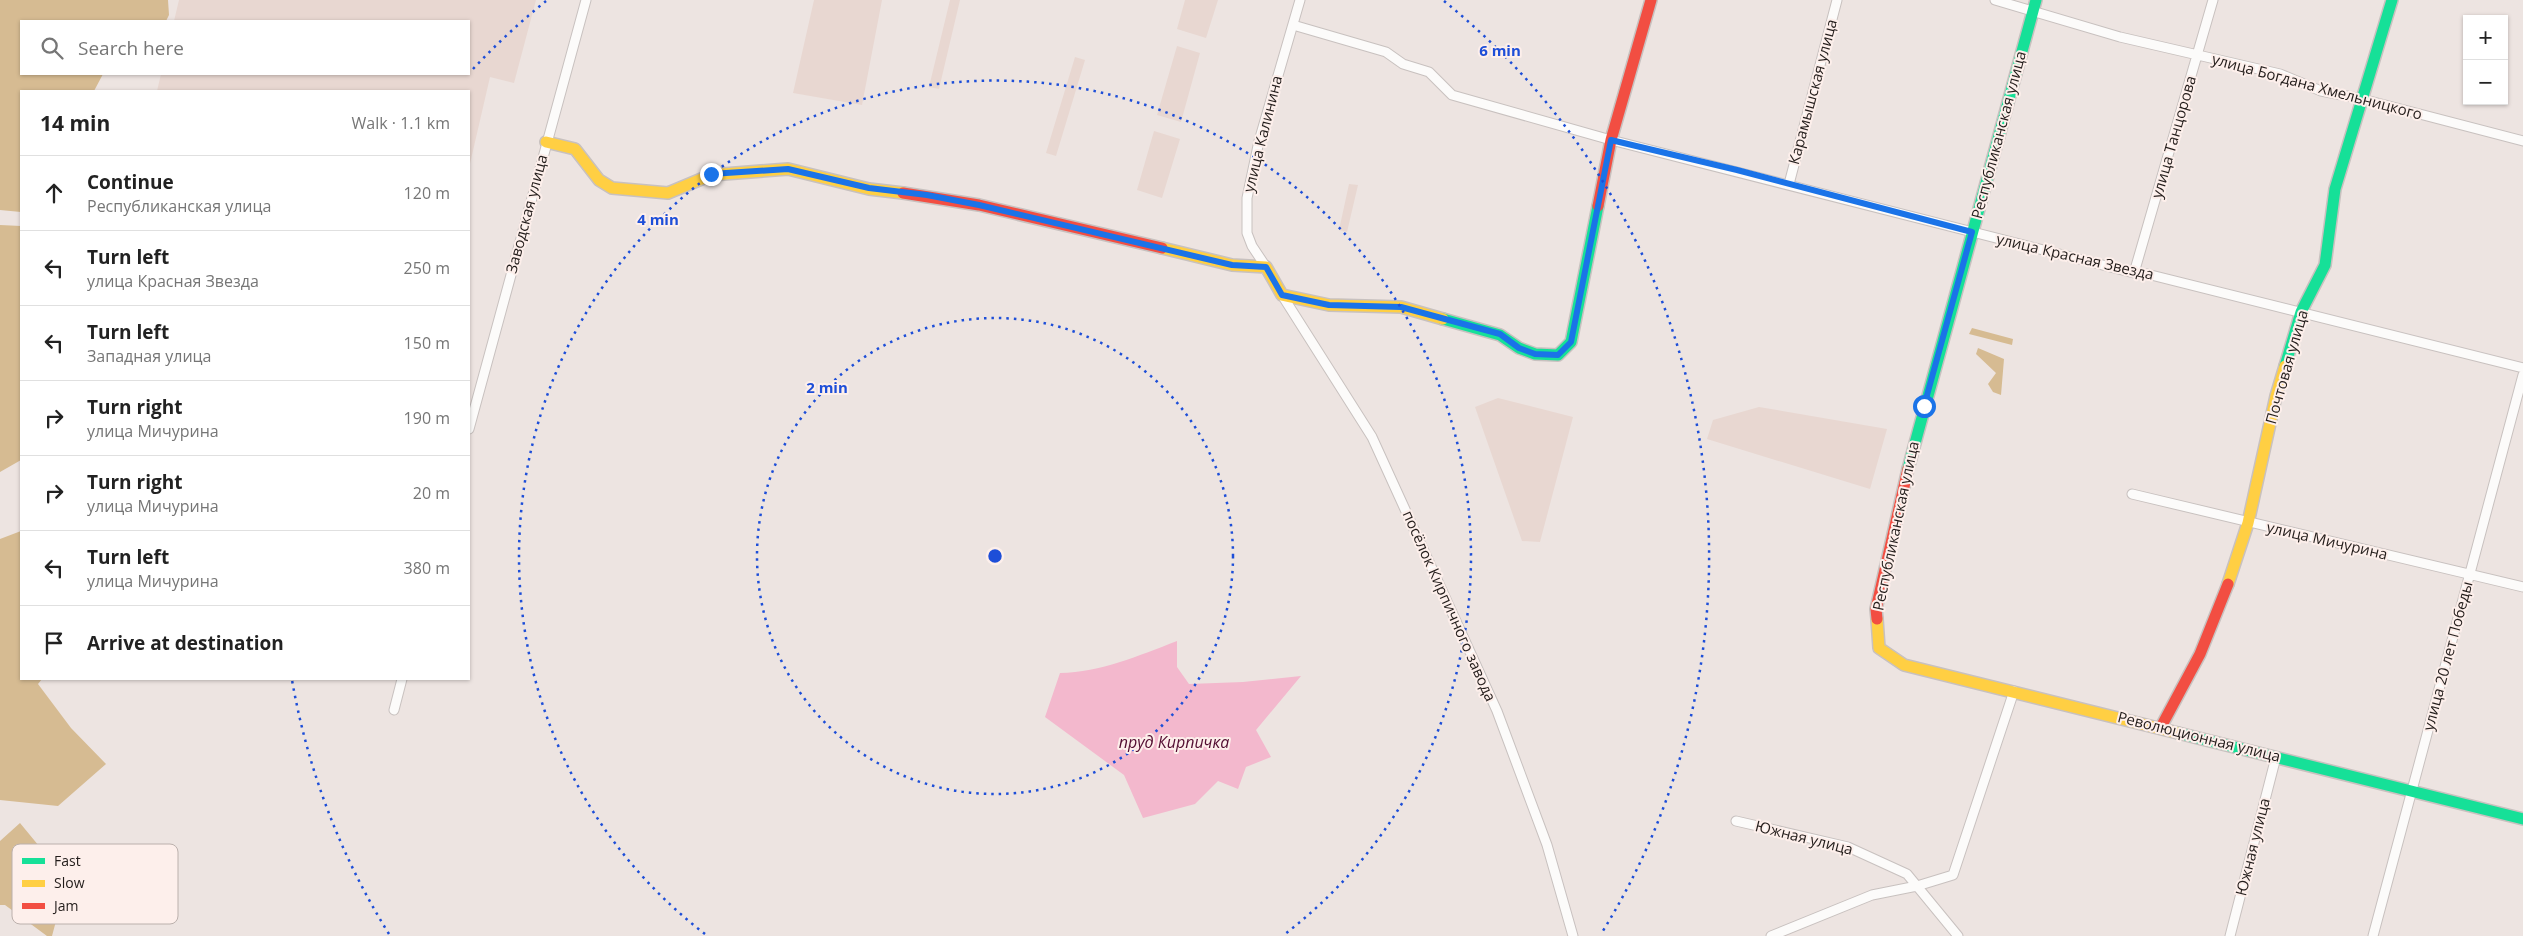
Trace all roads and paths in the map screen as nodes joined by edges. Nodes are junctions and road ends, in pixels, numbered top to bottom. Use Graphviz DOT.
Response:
graph roads {
  1 [pos="586,0"];
  2 [pos="1300,0"];
  3 [pos="1652,0"];
  4 [pos="1837,0"];
  5 [pos="1995,0"];
  6 [pos="2213,0"];
  7 [pos="2392,0"];
  8 [pos="2034,5"];
  9 [pos="1293,25"];
  10 [pos="2197,57"];
  11 [pos="2362,99"];
  12 [pos="1611,140"];
  13 [pos="2523,141"];
  14 [pos="546,142"];
  15 [pos="1789,184"];
  16 [pos="1972,232"];
  17 [pos="1266,267"];
  18 [pos="2134,273"];
  19 [pos="1282,295"];
  20 [pos="2301,312"];
  21 [pos="2523,368"];
  22 [pos="2523,375"];
  23 [pos="470,424"];
  24 [pos="2132,494"];
  25 [pos="2248,523"];
  26 [pos="2470,574"];
  27 [pos="2523,587"];
  28 [pos="1879,648"];
  29 [pos="402,680"];
  30 [pos="2014,691"];
  31 [pos="394,710"];
  32 [pos="2161,727"];
  33 [pos="2276,757"];
  34 [pos="2412,792"];
  35 [pos="2523,819"];
  36 [pos="1736,821"];
  37 [pos="1916,886"];
  38 [pos="1573,936"];
  39 [pos="1771,936"];
  40 [pos="1958,936"];
  41 [pos="2230,936"];
  42 [pos="2373,936"];
  1 -- 14 [label="street, Заводская улица"];
  2 -- 9 [label="street, улица Калинина"];
  3 -- 12 [label="street"];
  4 -- 15 [label="street, Карамышская улица"];
  5 -- 8 [label="street, улица Богдана Хмельницкого"];
  6 -- 10 [label="street, улица Танцорова"];
  7 -- 11 [label="street, Почтовая улица"];
  8 -- 10 [label="street, улица Богдана Хмельницкого"];
  8 -- 16 [label="street, Республиканская улица"];
  9 -- 12 [label="street, улица Красная Звезда"];
  9 -- 17 [label="street, улица Калинина"];
  10 -- 11 [label="street, улица Богдана Хмельницкого"];
  10 -- 18 [label="street, улица Танцорова"];
  11 -- 13 [label="street, улица Богдана Хмельницкого"];
  11 -- 20 [label="street, Почтовая улица"];
  12 -- 15 [label="street, улица Красная Звезда"];
  12 -- 19 [label="street"];
  14 -- 17 [label="street"];
  14 -- 23 [label="street, Заводская улица"];
  15 -- 16 [label="street, улица Красная Звезда"];
  16 -- 18 [label="street, улица Красная Звезда"];
  16 -- 28 [label="street, Республиканская улица"];
  17 -- 19 [label="street"];
  18 -- 20 [label="street, улица Красная Звезда"];
  19 -- 38 [label="street, посёлок Кирпичного завода"];
  20 -- 21 [label="street, улица Красная Звезда"];
  20 -- 25 [label="street, Почтовая улица"];
  22 -- 26 [label="street, улица 20 лет Победы"];
  24 -- 25 [label="street, улица Мичурина"];
  25 -- 26 [label="street, улица Мичурина"];
  25 -- 32 [label="street, Почтовая улица"];
  26 -- 27 [label="street, улица Мичурина"];
  26 -- 34 [label="street, улица 20 лет Победы"];
  28 -- 30 [label="street, Революционная улица"];
  29 -- 31 [label="street"];
  30 -- 32 [label="street, Революционная улица"];
  30 -- 37 [label="street"];
  32 -- 33 [label="street, Революционная улица"];
  33 -- 34 [label="street, Революционная улица"];
  33 -- 41 [label="street, Южная улица"];
  34 -- 35 [label="street, Революционная улица"];
  34 -- 42 [label="street, улица 20 лет Победы"];
  36 -- 37 [label="street, Южная улица"];
  37 -- 39 [label="street"];
  37 -- 40 [label="street, Южная улица"];
}
